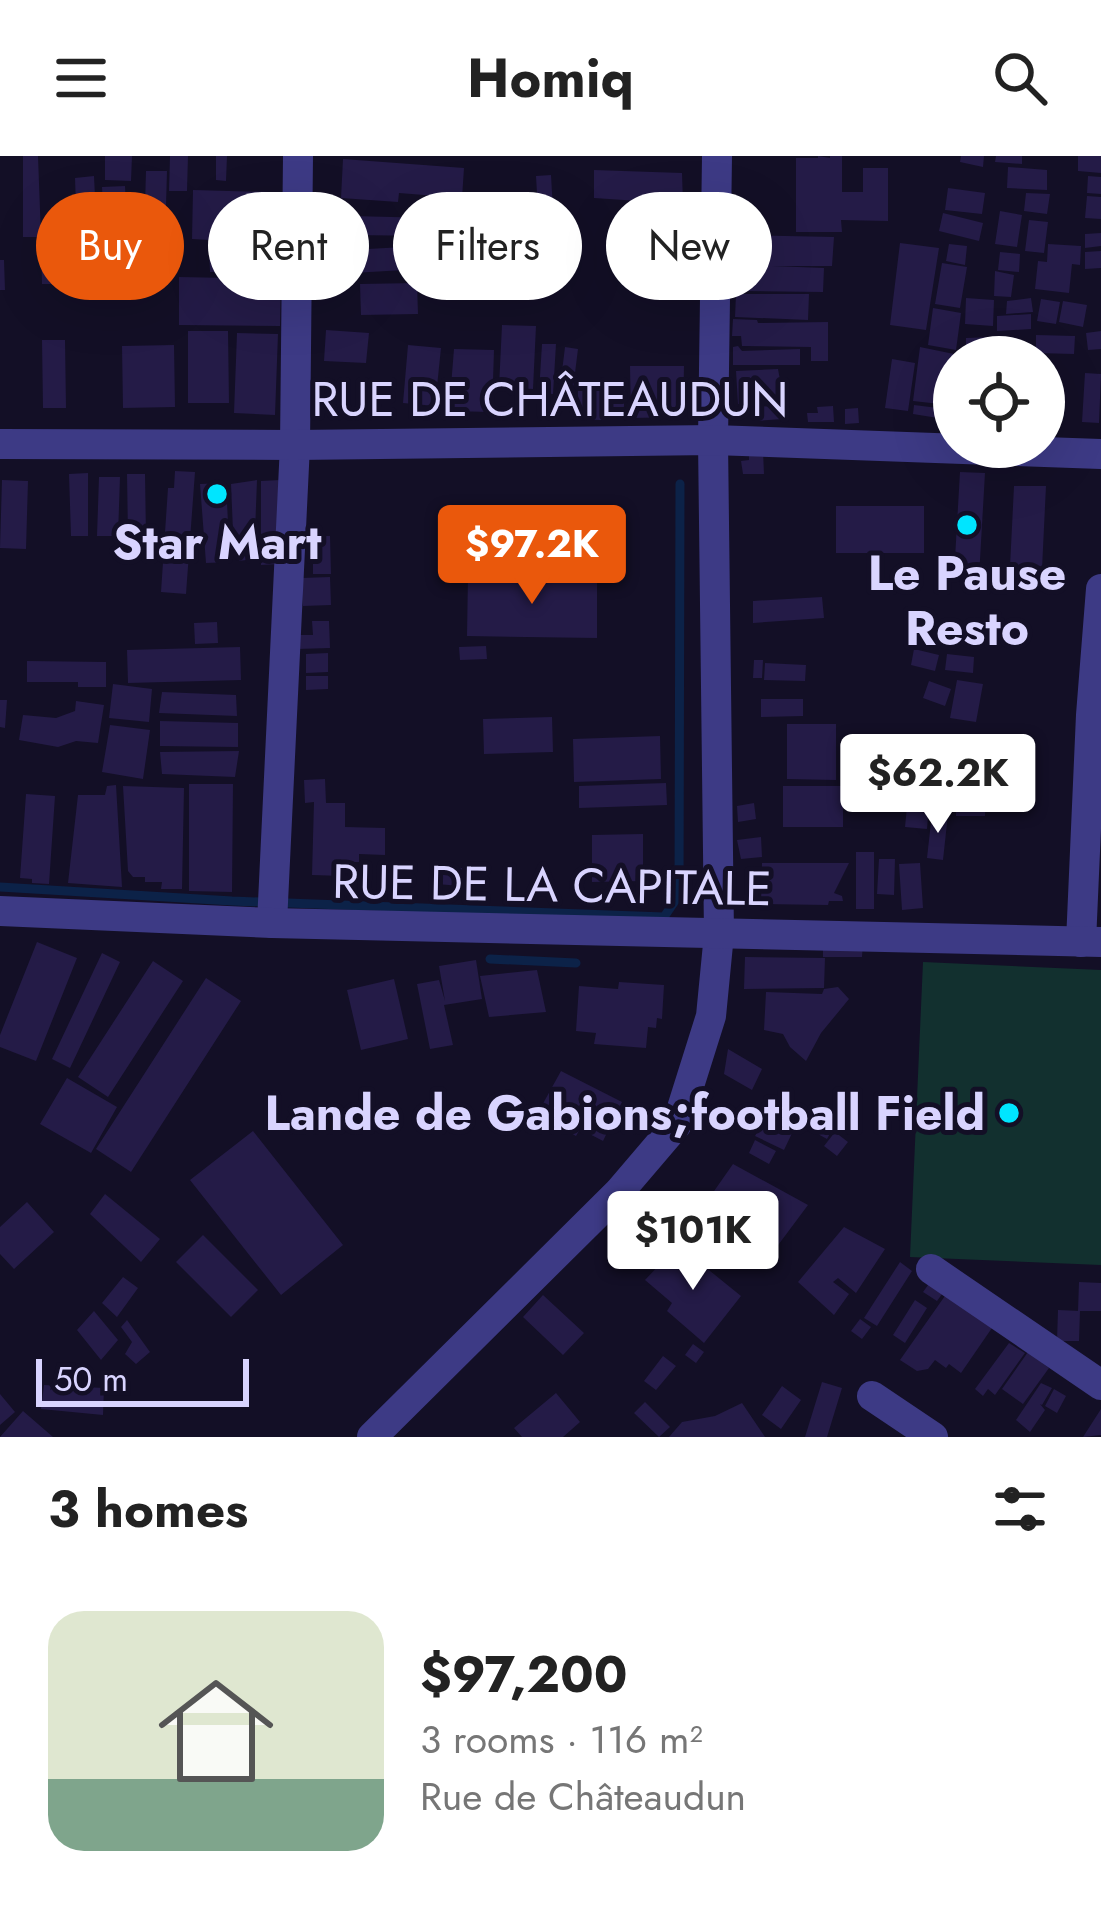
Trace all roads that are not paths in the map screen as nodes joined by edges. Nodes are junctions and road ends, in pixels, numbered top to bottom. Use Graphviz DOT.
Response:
graph roads {
  1 [pos="298,156"];
  2 [pos="717,156"];
  3 [pos="713,440"];
  4 [pos="0,444"];
  5 [pos="295,445"];
  6 [pos="1101,454"];
  7 [pos="1101,589"];
  8 [pos="0,910"];
  9 [pos="272,922"];
  10 [pos="719,934"];
  11 [pos="1091,942"];
  12 [pos="931,1269"];
  13 [pos="1101,1385"];
  14 [pos="872,1396"];
  15 [pos="373,1437"];
  16 [pos="933,1437"];
  1 -- 5 [label="street"];
  2 -- 3 [label="street"];
  3 -- 5 [label="street, RUE DE CHÂTEAUDUN"];
  3 -- 6 [label="street, RUE DE CHÂTEAUDUN"];
  3 -- 10 [label="street"];
  4 -- 5 [label="street, RUE DE CHÂTEAUDUN"];
  5 -- 9 [label="street"];
  7 -- 11 [label="street"];
  8 -- 9 [label="street, RUE DE LA CAPITALE"];
  9 -- 10 [label="street, RUE DE LA CAPITALE"];
  10 -- 11 [label="street, RUE DE LA CAPITALE"];
  10 -- 15 [label="street"];
  12 -- 13 [label="street"];
  14 -- 16 [label="street"];
}
